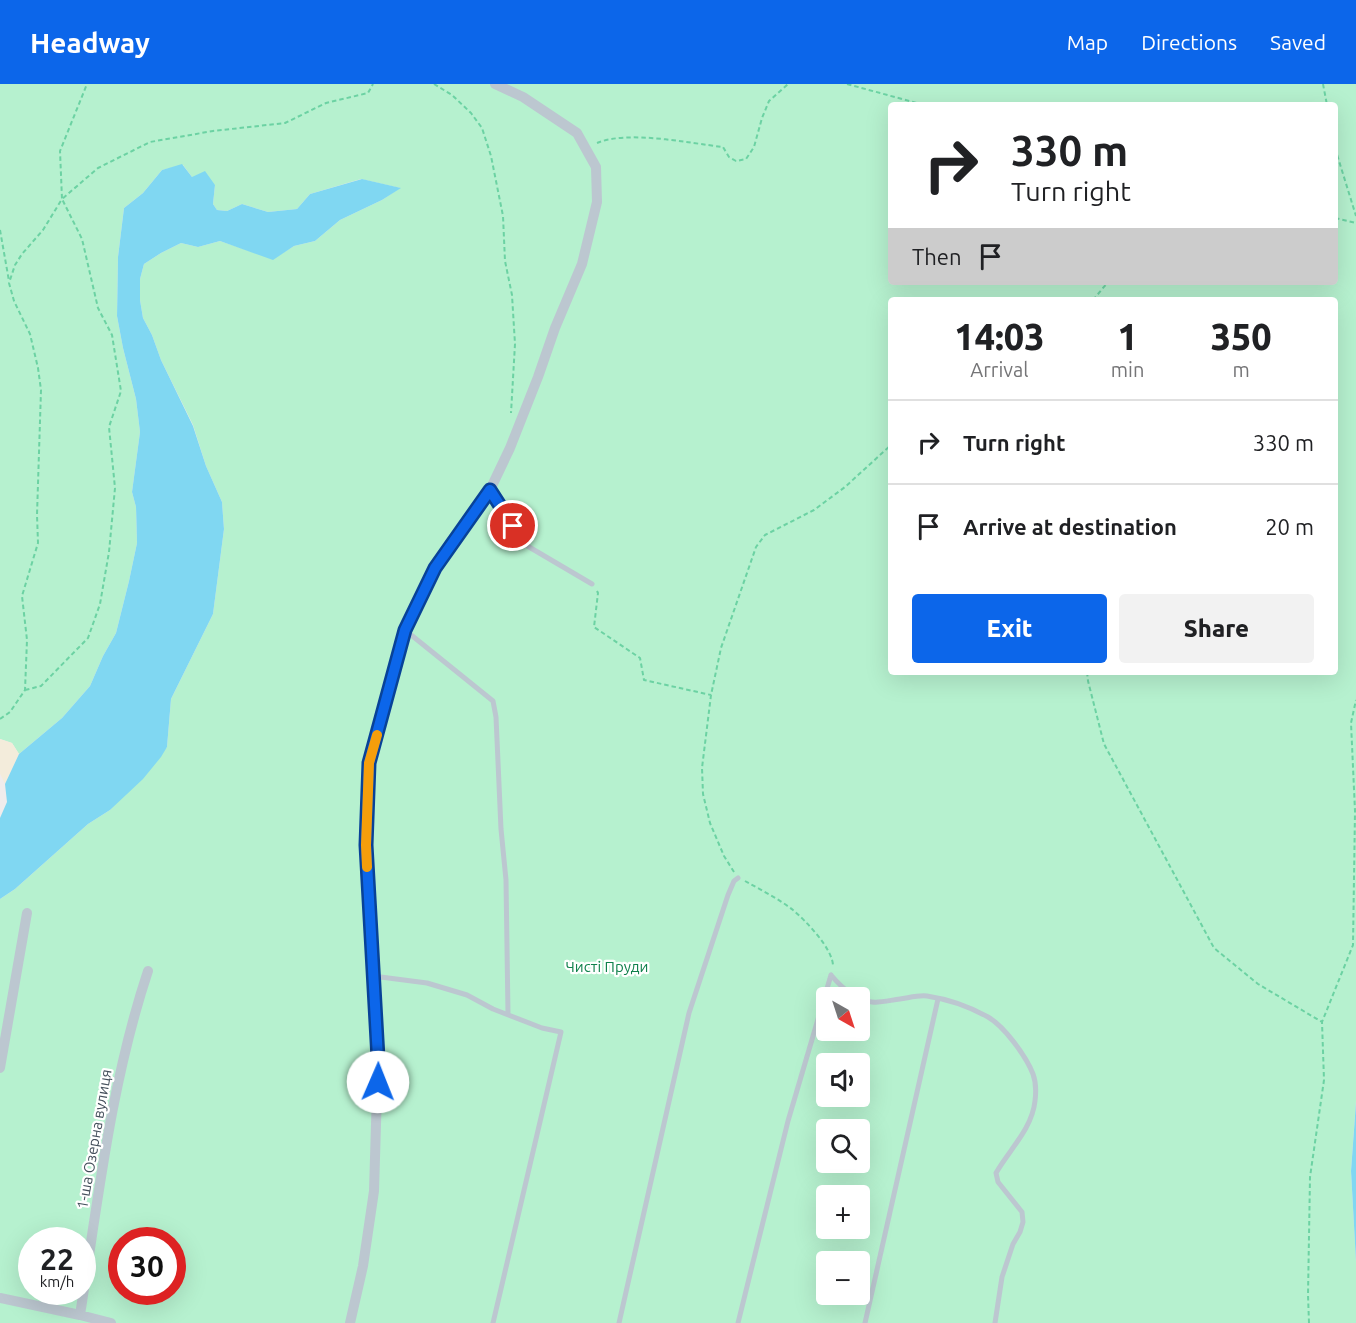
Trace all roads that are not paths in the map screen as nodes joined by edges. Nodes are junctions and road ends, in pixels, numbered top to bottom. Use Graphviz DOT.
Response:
graph roads {
  1 [pos="495,84"];
  2 [pos="490,490"];
  3 [pos="592,584"];
  4 [pos="405,630"];
  5 [pos="738,878"];
  6 [pos="27,913"];
  7 [pos="148,971"];
  8 [pos="373,976"];
  9 [pos="938,999"];
  10 [pos="508,1014"];
  11 [pos="0,1068"];
  12 [pos="0,1298"];
  13 [pos="80,1315"];
  14 [pos="111,1323"];
  15 [pos="350,1323"];
  16 [pos="493,1323"];
  17 [pos="619,1323"];
  18 [pos="738,1323"];
  19 [pos="866,1323"];
  20 [pos="995,1323"];
  1 -- 2 [label="street"];
  2 -- 3 [label="lane"];
  2 -- 4 [label="street"];
  4 -- 8 [label="street"];
  4 -- 10 [label="lane"];
  5 -- 17 [label="lane"];
  6 -- 11 [label="street"];
  7 -- 13 [label="street, 1-ша Озерна вулиця"];
  8 -- 10 [label="lane"];
  8 -- 15 [label="street"];
  9 -- 18 [label="lane"];
  9 -- 19 [label="lane"];
  9 -- 20 [label="lane"];
  10 -- 16 [label="lane"];
  12 -- 13 [label="street"];
  13 -- 14 [label="street"];
}
